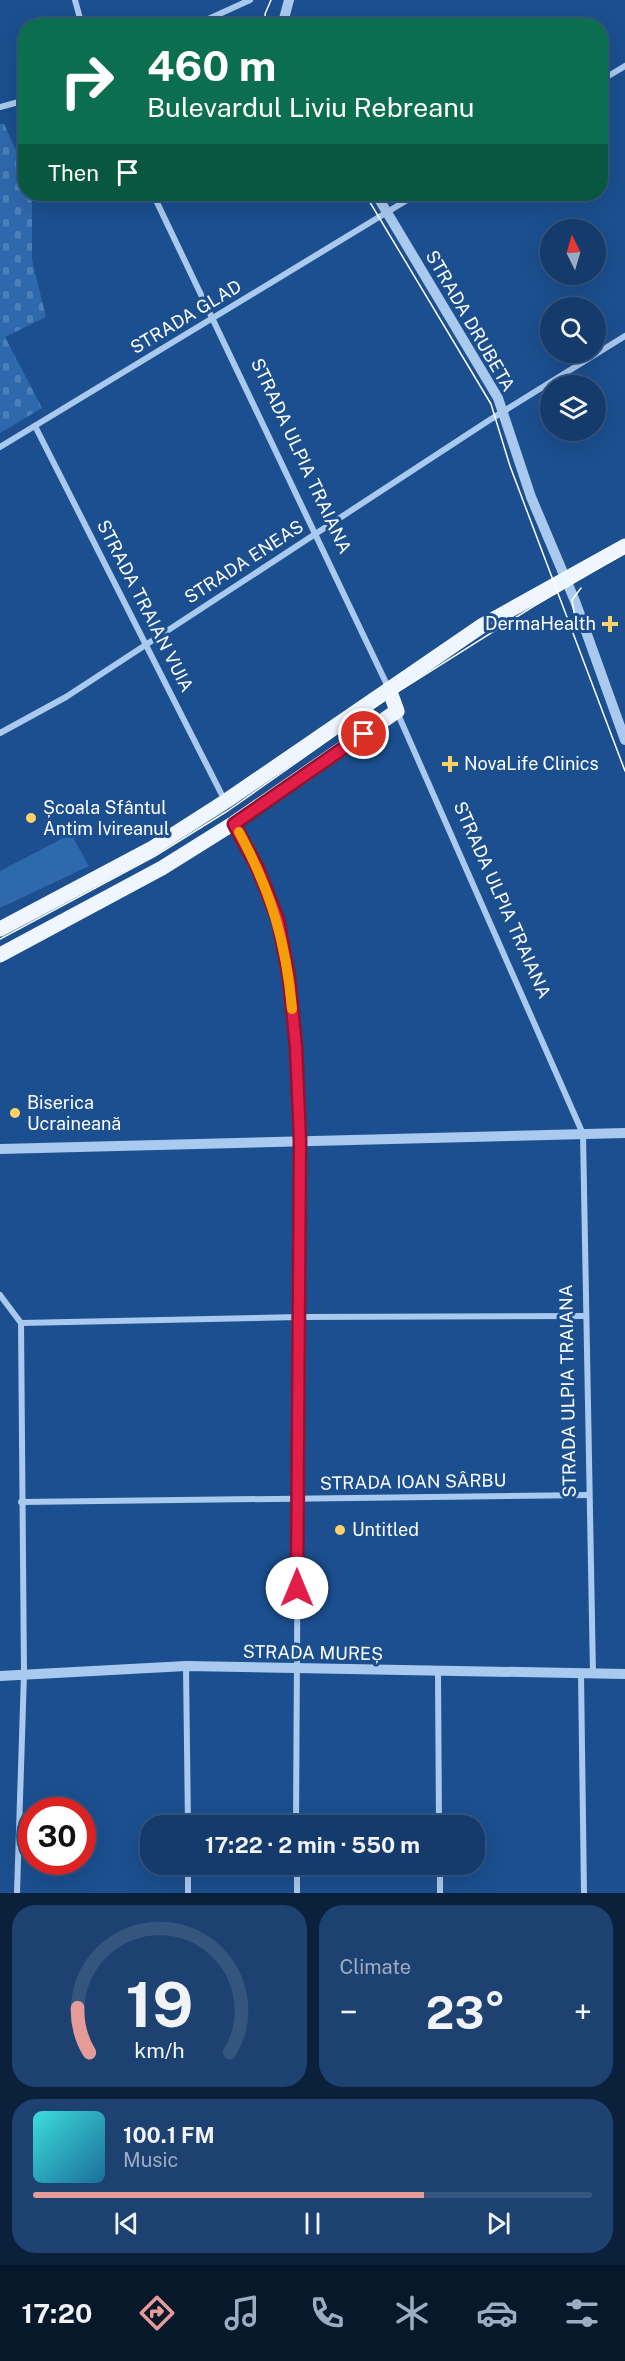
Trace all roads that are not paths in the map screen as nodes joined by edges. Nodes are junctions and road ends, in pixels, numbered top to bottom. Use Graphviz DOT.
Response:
graph roads {
  1 [pos="75,0"];
  2 [pos="250,0"];
  3 [pos="289,0"];
  4 [pos="80,18"];
  5 [pos="211,18"];
  6 [pos="284,18"];
  7 [pos="625,66"];
  8 [pos="608,76"];
  9 [pos="18,102"];
  10 [pos="0,107"];
  11 [pos="156,201"];
  12 [pos="380,201"];
  13 [pos="405,201"];
  14 [pos="387,212"];
  15 [pos="214,318"];
  16 [pos="625,336"];
  17 [pos="503,411"];
  18 [pos="36,426"];
  19 [pos="0,447"];
  20 [pos="317,533"];
  21 [pos="625,546"];
  22 [pos="565,579"];
  23 [pos="148,644"];
  24 [pos="389,689"];
  25 [pos="397,711"];
  26 [pos="0,733"];
  27 [pos="625,740"];
  28 [pos="226,801"];
  29 [pos="234,824"];
  30 [pos="0,929"];
  31 [pos="0,955"];
  32 [pos="625,1133"];
  33 [pos="583,1134"];
  34 [pos="300,1140"];
  35 [pos="0,1149"];
  36 [pos="0,1295"];
  37 [pos="586,1316"];
  38 [pos="299,1317"];
  39 [pos="21,1323"];
  40 [pos="589,1495"];
  41 [pos="298,1498"];
  42 [pos="21,1502"];
  43 [pos="186,1666"];
  44 [pos="296,1670"];
  45 [pos="438,1672"];
  46 [pos="24,1674"];
  47 [pos="581,1674"];
  48 [pos="593,1674"];
  49 [pos="625,1674"];
  50 [pos="0,1676"];
  51 [pos="188,1815"];
  52 [pos="296,1815"];
  53 [pos="440,1815"];
  54 [pos="188,1875"];
  55 [pos="297,1875"];
  56 [pos="440,1875"];
  57 [pos="17,1893"];
  58 [pos="188,1893"];
  59 [pos="297,1893"];
  60 [pos="440,1893"];
  61 [pos="584,1893"];
  1 -- 4 [label="street"];
  2 -- 5 [label="street"];
  3 -- 6 [label="street"];
  7 -- 8 [label="street"];
  9 -- 10 [label="street"];
  11 -- 15 [label="street, STRADA ULPIA TRAIANA"];
  12 -- 14 [label="street, STRADA DRUBETA"];
  13 -- 14 [label="street, STRADA GLAD"];
  14 -- 15 [label="street, STRADA GLAD"];
  14 -- 17 [label="street, STRADA DRUBETA"];
  15 -- 18 [label="street, STRADA GLAD"];
  15 -- 20 [label="street, STRADA ULPIA TRAIANA"];
  16 -- 17 [label="street, STRADA ENEAS"];
  17 -- 20 [label="street, STRADA ENEAS"];
  17 -- 22 [label="street, STRADA DRUBETA"];
  18 -- 19 [label="street, STRADA GLAD"];
  18 -- 23 [label="street, STRADA TRAIAN VUIA"];
  20 -- 23 [label="street, STRADA ENEAS"];
  20 -- 24 [label="street, STRADA ULPIA TRAIANA"];
  21 -- 22 [label="main road"];
  22 -- 24 [label="main road"];
  22 -- 27 [label="street, STRADA DRUBETA"];
  23 -- 26 [label="street, STRADA ENEAS"];
  23 -- 28 [label="street, STRADA TRAIAN VUIA"];
  24 -- 25 [label="main road, STRADA ULPIA TRAIANA"];
  24 -- 28 [label="main road"];
  25 -- 29 [label="main road"];
  25 -- 33 [label="street, STRADA ULPIA TRAIANA"];
  28 -- 30 [label="main road"];
  29 -- 31 [label="main road"];
  29 -- 34 [label="street"];
  32 -- 33 [label="street"];
  33 -- 34 [label="street"];
  33 -- 37 [label="street, STRADA ULPIA TRAIANA"];
  34 -- 35 [label="street"];
  34 -- 38 [label="street"];
  36 -- 39 [label="street"];
  37 -- 38 [label="street"];
  37 -- 40 [label="street, STRADA ULPIA TRAIANA"];
  38 -- 39 [label="street"];
  38 -- 41 [label="street"];
  39 -- 42 [label="street"];
  40 -- 41 [label="street, STRADA IOAN SÂRBU"];
  40 -- 48 [label="street, STRADA ULPIA TRAIANA"];
  41 -- 42 [label="street, STRADA IOAN SÂRBU"];
  41 -- 44 [label="street"];
  42 -- 46 [label="street"];
  43 -- 44 [label="street, STRADA MUREȘ"];
  43 -- 46 [label="street, STRADA MUREȘ"];
  43 -- 51 [label="street"];
  44 -- 45 [label="street, STRADA MUREȘ"];
  44 -- 52 [label="street"];
  45 -- 47 [label="street, STRADA MUREȘ"];
  45 -- 53 [label="street"];
  46 -- 50 [label="street, STRADA MUREȘ"];
  46 -- 57 [label="street"];
  47 -- 48 [label="street, STRADA MUREȘ"];
  47 -- 61 [label="street"];
  48 -- 49 [label="street, STRADA MUREȘ"];
  54 -- 58 [label="street"];
  55 -- 59 [label="street"];
  56 -- 60 [label="street"];
}
